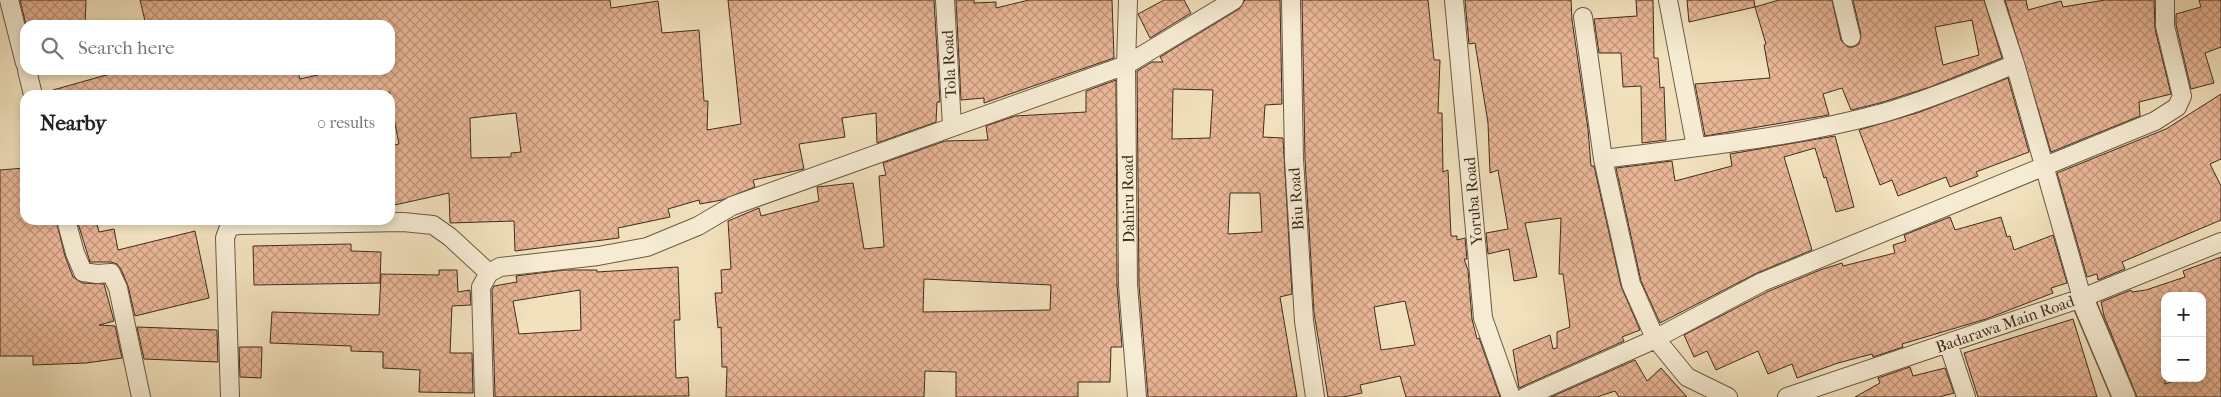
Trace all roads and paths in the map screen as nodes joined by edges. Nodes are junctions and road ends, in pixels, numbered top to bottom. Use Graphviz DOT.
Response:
graph roads {
  1 [pos="8,0"];
  2 [pos="945,0"];
  3 [pos="1128,0"];
  4 [pos="1234,0"];
  5 [pos="1291,0"];
  6 [pos="1454,0"];
  7 [pos="1668,0"];
  8 [pos="1842,0"];
  9 [pos="1994,0"];
  10 [pos="2165,0"];
  11 [pos="1583,17"];
  12 [pos="1850,37"];
  13 [pos="20,44"];
  14 [pos="2015,64"];
  15 [pos="1126,65"];
  16 [pos="28,75"];
  17 [pos="32,90"];
  18 [pos="952,127"];
  19 [pos="1696,147"];
  20 [pos="1603,159"];
  21 [pos="2044,168"];
  22 [pos="395,222"];
  23 [pos="67,225"];
  24 [pos="239,225"];
  25 [pos="2221,242"];
  26 [pos="489,273"];
  27 [pos="2082,298"];
  28 [pos="1655,338"];
  29 [pos="1948,343"];
  30 [pos="141,397"];
  31 [pos="230,397"];
  32 [pos="484,397"];
  33 [pos="1137,397"];
  34 [pos="1315,397"];
  35 [pos="1511,397"];
  36 [pos="1526,397"];
  37 [pos="1728,397"];
  38 [pos="1787,397"];
  39 [pos="1966,397"];
  40 [pos="2124,397"];
  1 -- 13 [label="street"];
  2 -- 18 [label="street, Tola Road"];
  3 -- 15 [label="street, Dahiru Road"];
  4 -- 15 [label="street"];
  5 -- 34 [label="street, Biu Road"];
  6 -- 35 [label="street, Yoruba Road"];
  7 -- 19 [label="street"];
  8 -- 12 [label="street"];
  9 -- 14 [label="street"];
  10 -- 21 [label="street"];
  11 -- 20 [label="street"];
  14 -- 19 [label="street"];
  14 -- 21 [label="street"];
  15 -- 18 [label="street"];
  15 -- 33 [label="street, Dahiru Road"];
  16 -- 17 [label="street"];
  18 -- 26 [label="street"];
  19 -- 20 [label="street"];
  20 -- 28 [label="street"];
  21 -- 27 [label="street"];
  21 -- 28 [label="street"];
  22 -- 26 [label="street"];
  23 -- 30 [label="street"];
  24 -- 31 [label="street"];
  25 -- 27 [label="street, Badarawa Main Road"];
  26 -- 32 [label="street"];
  27 -- 29 [label="street, Badarawa Main Road"];
  27 -- 40 [label="street"];
  28 -- 36 [label="street"];
  28 -- 37 [label="street"];
  29 -- 38 [label="street, Badarawa Main Road"];
  29 -- 39 [label="street"];
}
